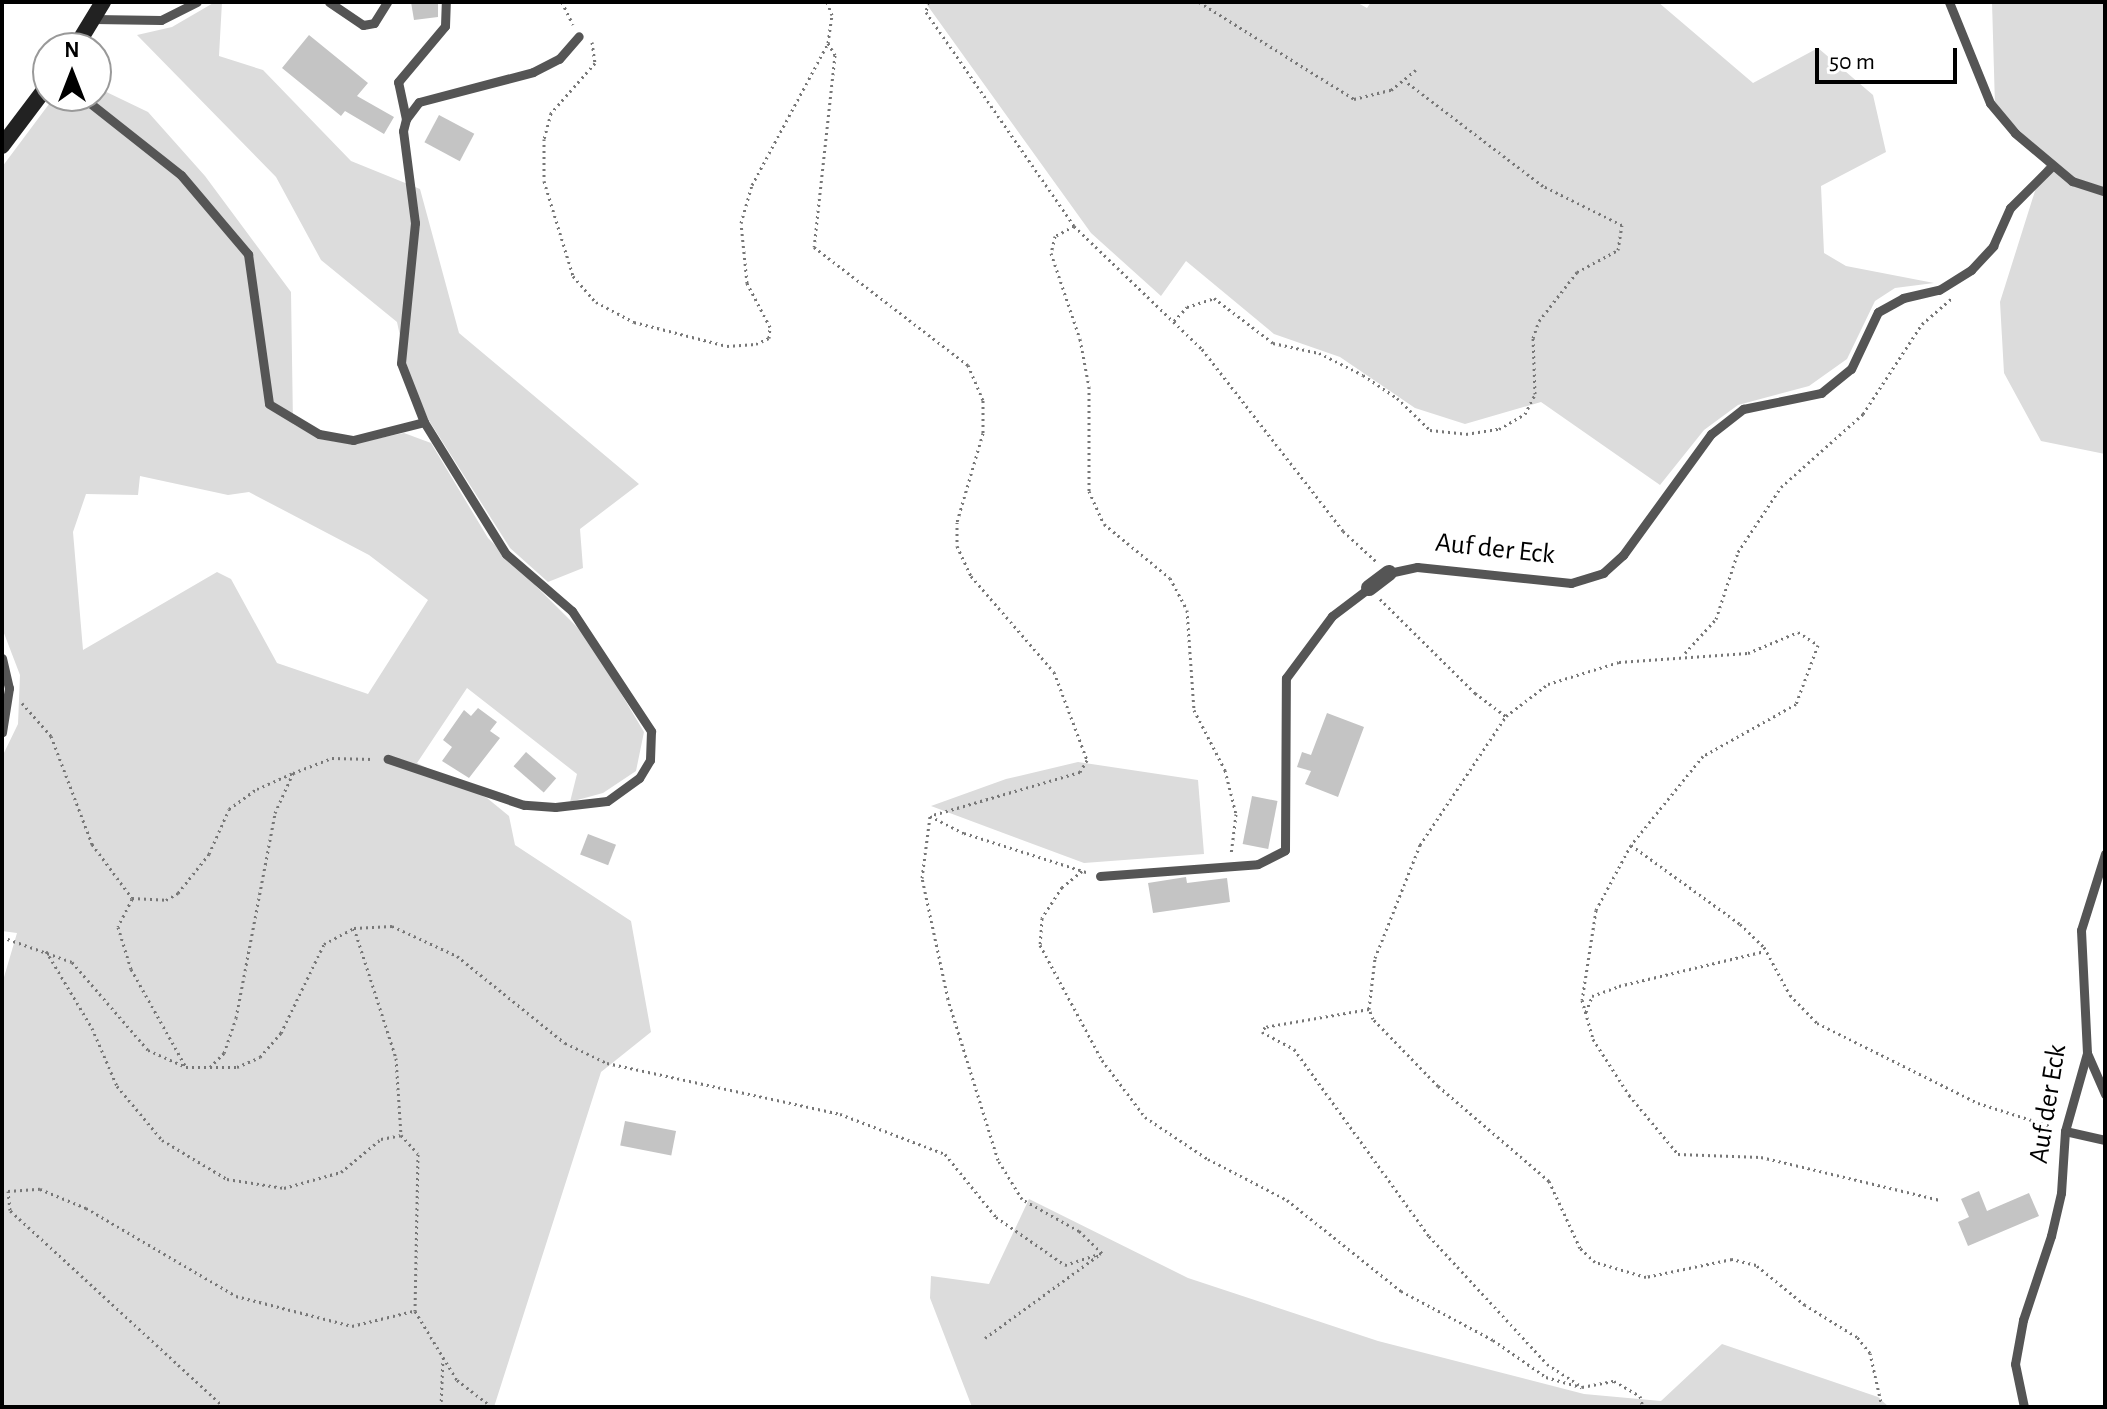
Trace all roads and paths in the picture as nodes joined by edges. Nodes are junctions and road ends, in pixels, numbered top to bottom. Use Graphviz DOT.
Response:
graph roads {
  1 [pos="103,2"];
  2 [pos="197,2"];
  3 [pos="329,2"];
  4 [pos="387,2"];
  5 [pos="446,2"];
  6 [pos="562,2"];
  7 [pos="827,2"];
  8 [pos="928,2"];
  9 [pos="1199,2"];
  10 [pos="1949,2"];
  11 [pos="94,19"];
  12 [pos="85,32"];
  13 [pos="579,36"];
  14 [pos="828,43"];
  15 [pos="1416,70"];
  16 [pos="1405,81"];
  17 [pos="32,106"];
  18 [pos="101,112"];
  19 [pos="406,119"];
  20 [pos="2,146"];
  21 [pos="2051,167"];
  22 [pos="2105,192"];
  23 [pos="1074,226"];
  24 [pos="1971,270"];
  25 [pos="1174,321"];
  26 [pos="424,422"];
  27 [pos="1389,573"];
  28 [pos="1369,588"];
  29 [pos="1685,653"];
  30 [pos="2,658"];
  31 [pos="9,688"];
  32 [pos="1506,716"];
  33 [pos="2,732"];
  34 [pos="388,759"];
  35 [pos="293,773"];
  36 [pos="930,816"];
  37 [pos="1631,845"];
  38 [pos="2105,854"];
  39 [pos="1230,866"];
  40 [pos="1082,871"];
  41 [pos="1100,876"];
  42 [pos="132,898"];
  43 [pos="354,928"];
  44 [pos="2,937"];
  45 [pos="46,951"];
  46 [pos="1766,951"];
  47 [pos="1369,1009"];
  48 [pos="1586,1012"];
  49 [pos="2087,1053"];
  50 [pos="186,1067"];
  51 [pos="210,1067"];
  52 [pos="2105,1094"];
  53 [pos="2065,1131"];
  54 [pos="401,1135"];
  55 [pos="2105,1140"];
  56 [pos="1940,1200"];
  57 [pos="1102,1253"];
  58 [pos="415,1311"];
  59 [pos="985,1338"];
  60 [pos="443,1358"];
  61 [pos="1582,1387"];
  62 [pos="224,1407"];
  63 [pos="441,1407"];
  64 [pos="492,1407"];
  65 [pos="1643,1407"];
  66 [pos="1882,1407"];
  67 [pos="2024,1407"];
  1 -- 11 [label="street"];
  2 -- 11 [label="lane"];
  3 -- 4 [label="lane"];
  5 -- 19 [label="lane"];
  6 -- 13 [label="path"];
  7 -- 14 [label="path"];
  8 -- 23 [label="path"];
  9 -- 16 [label="path"];
  10 -- 21 [label="lane"];
  11 -- 12 [label="street"];
  13 -- 14 [label="path"];
  13 -- 19 [label="lane"];
  14 -- 36 [label="path"];
  15 -- 16 [label="path"];
  16 -- 25 [label="path"];
  17 -- 20 [label="street"];
  18 -- 26 [label="lane"];
  19 -- 26 [label="lane"];
  21 -- 22 [label="lane"];
  21 -- 24 [label="lane, Auf der Eck"];
  23 -- 25 [label="path"];
  23 -- 39 [label="path"];
  24 -- 27 [label="lane, Auf der Eck"];
  24 -- 29 [label="path"];
  25 -- 27 [label="path"];
  26 -- 34 [label="lane"];
  27 -- 28 [label="street, Auf der Eck"];
  28 -- 32 [label="path"];
  28 -- 39 [label="lane, Auf der Eck"];
  29 -- 32 [label="path"];
  29 -- 37 [label="path"];
  30 -- 31 [label="lane"];
  31 -- 33 [label="lane"];
  31 -- 42 [label="path"];
  32 -- 47 [label="path"];
  34 -- 35 [label="path"];
  35 -- 42 [label="path"];
  35 -- 51 [label="path"];
  36 -- 40 [label="path"];
  36 -- 57 [label="path"];
  37 -- 46 [label="path"];
  37 -- 48 [label="path"];
  38 -- 49 [label="lane, Auf der Eck"];
  39 -- 41 [label="lane, Auf der Eck"];
  40 -- 41 [label="path"];
  40 -- 61 [label="path"];
  42 -- 50 [label="path"];
  43 -- 51 [label="path"];
  43 -- 54 [label="path"];
  43 -- 57 [label="path"];
  44 -- 45 [label="path"];
  45 -- 50 [label="path"];
  45 -- 54 [label="path"];
  46 -- 48 [label="path"];
  46 -- 53 [label="path"];
  47 -- 61 [label="path"];
  47 -- 66 [label="path"];
  48 -- 56 [label="path"];
  49 -- 52 [label="lane"];
  49 -- 53 [label="lane, Auf der Eck"];
  50 -- 51 [label="path"];
  53 -- 55 [label="lane"];
  53 -- 67 [label="lane, Auf der Eck"];
  54 -- 58 [label="path"];
  57 -- 59 [label="path"];
  58 -- 60 [label="path"];
  58 -- 62 [label="path"];
  60 -- 63 [label="path"];
  60 -- 64 [label="path"];
  61 -- 65 [label="path"];
}
